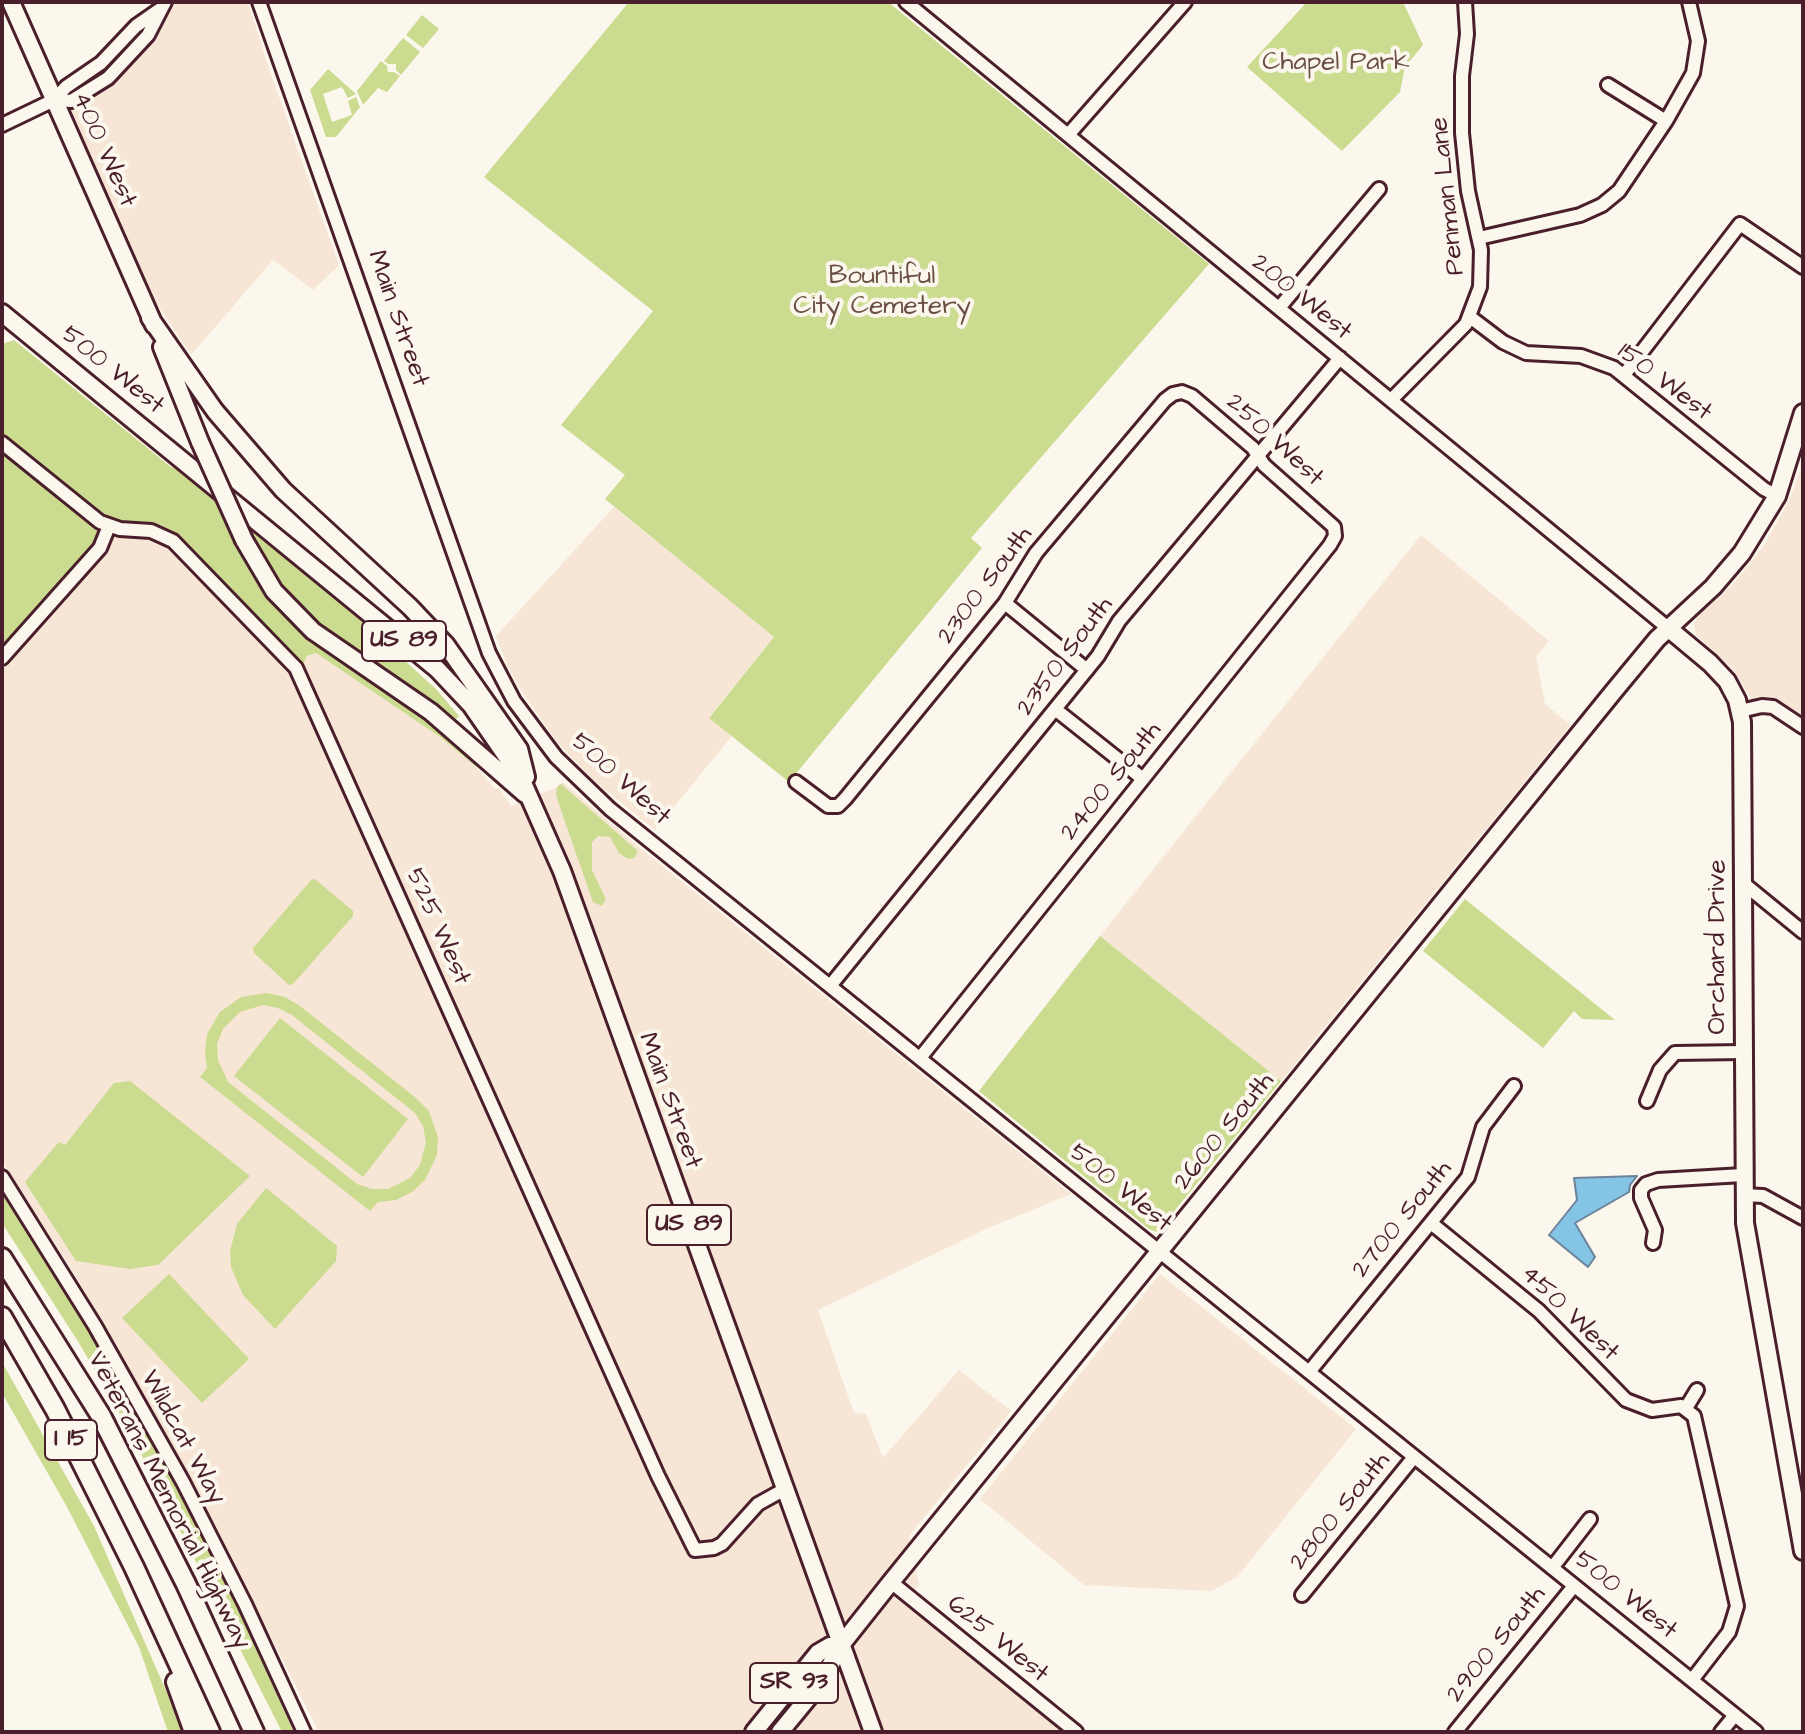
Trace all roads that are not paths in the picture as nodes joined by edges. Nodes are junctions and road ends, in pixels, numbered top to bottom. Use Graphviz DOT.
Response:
graph roads {
  1 [pos="11,2"];
  2 [pos="259,2"];
  3 [pos="906,2"];
  4 [pos="1185,2"];
  5 [pos="1465,2"];
  6 [pos="1689,2"];
  7 [pos="162,6"];
  8 [pos="1608,85"];
  9 [pos="54,100"];
  10 [pos="1666,121"];
  11 [pos="2,125"];
  12 [pos="1068,135"];
  13 [pos="1379,189"];
  14 [pos="1479,238"];
  15 [pos="1803,267"];
  16 [pos="1279,308"];
  17 [pos="1470,317"];
  18 [pos="150,318"];
  19 [pos="4,320"];
  20 [pos="1340,358"];
  21 [pos="1624,375"];
  22 [pos="1178,392"];
  23 [pos="1391,400"];
  24 [pos="1803,413"];
  25 [pos="2,443"];
  26 [pos="1258,456"];
  27 [pos="1777,496"];
  28 [pos="109,526"];
  29 [pos="1335,531"];
  30 [pos="1005,603"];
  31 [pos="1668,628"];
  32 [pos="489,653"];
  33 [pos="2,658"];
  34 [pos="1087,670"];
  35 [pos="1055,709"];
  36 [pos="1740,711"];
  37 [pos="1803,727"];
  38 [pos="1143,779"];
  39 [pos="796,782"];
  40 [pos="532,800"];
  41 [pos="1743,883"];
  42 [pos="1803,932"];
  43 [pos="830,986"];
  44 [pos="1743,1052"];
  45 [pos="920,1058"];
  46 [pos="1514,1086"];
  47 [pos="1647,1101"];
  48 [pos="1743,1175"];
  49 [pos="2,1177"];
  50 [pos="1743,1195"];
  51 [pos="1803,1218"];
  52 [pos="1431,1223"];
  53 [pos="1653,1243"];
  54 [pos="1160,1252"];
  55 [pos="2,1258"];
  56 [pos="2,1317"];
  57 [pos="1309,1372"];
  58 [pos="1697,1390"];
  59 [pos="1686,1408"];
  60 [pos="1414,1457"];
  61 [pos="785,1489"];
  62 [pos="1590,1519"];
  63 [pos="1803,1551"];
  64 [pos="134,1567"];
  65 [pos="1552,1568"];
  66 [pos="891,1582"];
  67 [pos="186,1584"];
  68 [pos="1574,1586"];
  69 [pos="1302,1595"];
  70 [pos="841,1645"];
  71 [pos="1692,1680"];
  72 [pos="1735,1715"];
  73 [pos="194,1732"];
  74 [pos="210,1732"];
  75 [pos="254,1732"];
  76 [pos="266,1732"];
  77 [pos="304,1732"];
  78 [pos="754,1732"];
  79 [pos="780,1732"];
  80 [pos="873,1732"];
  81 [pos="1076,1732"];
  82 [pos="1455,1732"];
  83 [pos="1721,1732"];
  84 [pos="1756,1732"];
  1 -- 9 [label="main road, 400 West"];
  2 -- 32 [label="street, Main Street"];
  3 -- 12 [label="street, 200 West"];
  4 -- 12 [label="street"];
  5 -- 14 [label="street, Penman Lane"];
  6 -- 10 [label="street"];
  7 -- 9 [label="street"];
  8 -- 10 [label="street"];
  9 -- 11 [label="street"];
  9 -- 18 [label="main road, 400 West"];
  10 -- 14 [label="street"];
  12 -- 16 [label="street, 200 West"];
  13 -- 16 [label="street"];
  14 -- 17 [label="street, Penman Lane"];
  15 -- 21 [label="street"];
  16 -- 20 [label="street, 200 West"];
  17 -- 21 [label="street, 150 West"];
  17 -- 23 [label="street, Penman Lane"];
  18 -- 40 [label="main road"];
  18 -- 40 [label="main road, bridge"];
  19 -- 40 [label="main road, 500 West / US 89"];
  20 -- 23 [label="street, 200 West"];
  20 -- 26 [label="street, 2350 South"];
  21 -- 27 [label="street, 150 West"];
  22 -- 26 [label="street, 250 West"];
  22 -- 30 [label="street, 2300 South"];
  23 -- 31 [label="street, 200 West"];
  24 -- 27 [label="main road"];
  25 -- 28 [label="street, 525 West"];
  26 -- 29 [label="street, 250 West"];
  26 -- 34 [label="street, 2350 South"];
  27 -- 31 [label="main road"];
  28 -- 33 [label="street"];
  28 -- 61 [label="street, 525 West"];
  29 -- 38 [label="street, 2400 South"];
  30 -- 34 [label="street"];
  30 -- 39 [label="street, 2300 South"];
  31 -- 36 [label="main road, Orchard Drive"];
  31 -- 54 [label="main road, 2600 South"];
  32 -- 43 [label="street, 500 West"];
  34 -- 35 [label="street, 2350 South"];
  35 -- 38 [label="street"];
  35 -- 43 [label="street, 2350 South"];
  36 -- 37 [label="street"];
  36 -- 41 [label="main road, Orchard Drive"];
  38 -- 45 [label="street, 2400 South"];
  40 -- 61 [label="main road, Main Street / US 89"];
  41 -- 42 [label="street"];
  41 -- 44 [label="main road, Orchard Drive"];
  43 -- 45 [label="street, 500 West"];
  44 -- 47 [label="street"];
  44 -- 48 [label="main road, Orchard Drive"];
  45 -- 54 [label="street, 500 West"];
  46 -- 52 [label="street, 2700 South"];
  48 -- 50 [label="main road, Orchard Drive"];
  48 -- 53 [label="street"];
  49 -- 77 [label="street, Wildcat Way"];
  50 -- 51 [label="street"];
  50 -- 63 [label="main road, Orchard Drive"];
  52 -- 57 [label="street, 2700 South"];
  52 -- 59 [label="street, 450 West"];
  54 -- 57 [label="street, 500 West"];
  54 -- 66 [label="main road, 2600 South"];
  55 -- 67 [label="highway, Veterans Memorial Highway / I 15"];
  56 -- 64 [label="highway, I 15"];
  57 -- 60 [label="street, 500 West"];
  58 -- 59 [label="street"];
  59 -- 71 [label="street"];
  60 -- 65 [label="street, 500 West"];
  60 -- 69 [label="street, 2800 South"];
  61 -- 70 [label="main road, Main Street / US 89"];
  62 -- 65 [label="street, 2900 South"];
  64 -- 73 [label="highway"];
  64 -- 74 [label="highway, I 15"];
  65 -- 68 [label="street, 500 West"];
  66 -- 70 [label="main road, 2600 South"];
  66 -- 81 [label="street, 625 West"];
  67 -- 75 [label="highway, Veterans Memorial Highway / I 15"];
  67 -- 76 [label="highway"];
  68 -- 71 [label="street, 500 West"];
  68 -- 82 [label="street, 2900 South"];
  70 -- 78 [label="main road, 2600 South / SR 93"];
  70 -- 79 [label="main road, SR 93"];
  70 -- 80 [label="main road, US 89"];
  71 -- 72 [label="street, 500 West"];
  72 -- 83 [label="street"];
  72 -- 84 [label="street, 500 West"];
}
